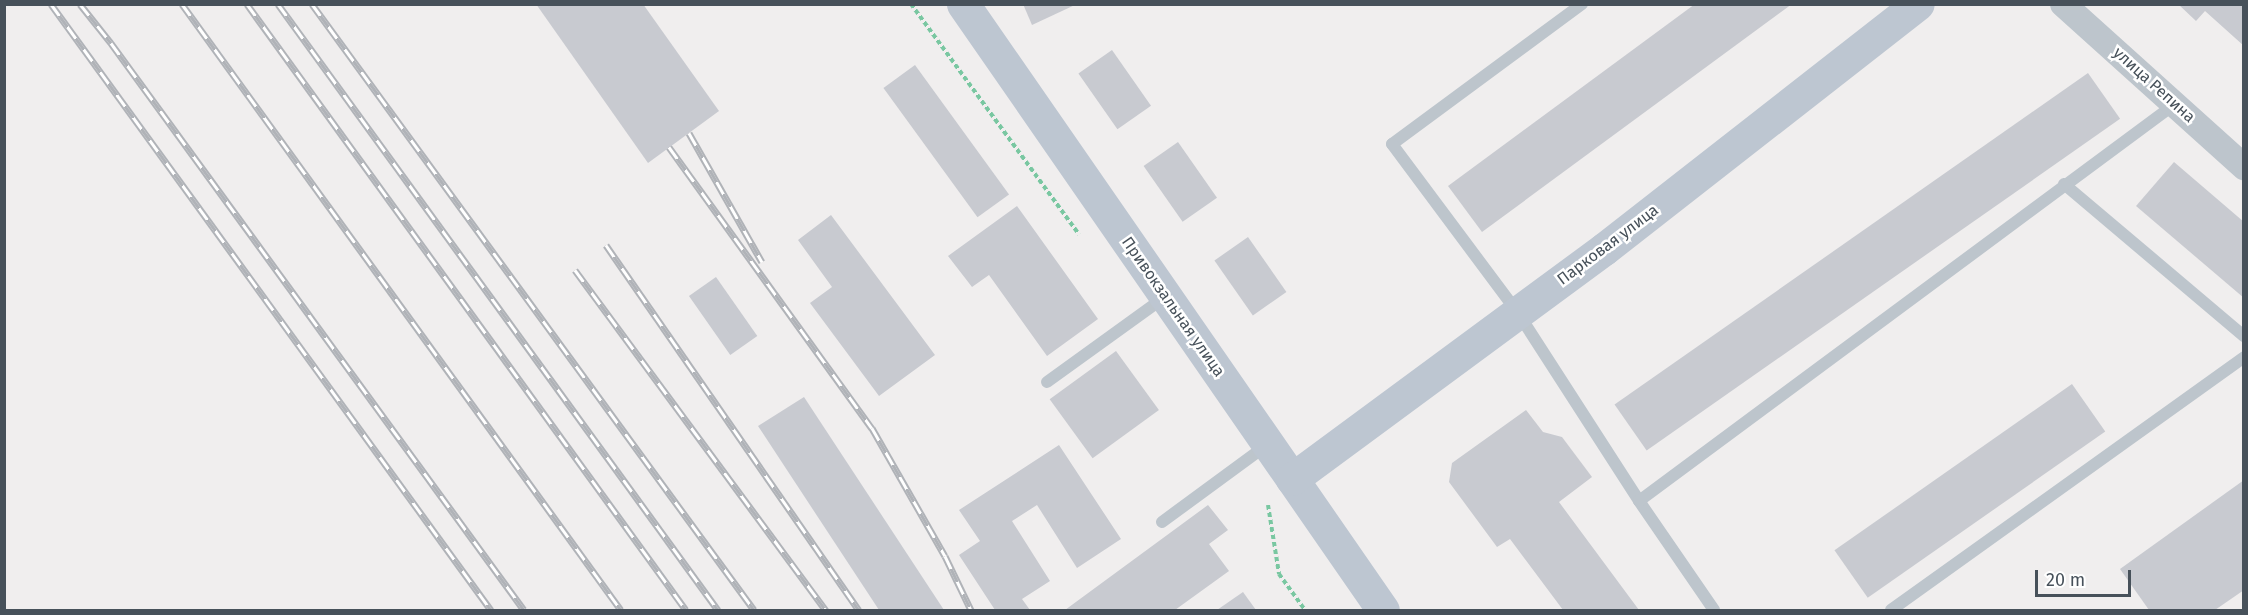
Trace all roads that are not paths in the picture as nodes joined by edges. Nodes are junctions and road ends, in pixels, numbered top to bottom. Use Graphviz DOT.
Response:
graph roads {
  1 [pos="963,4"];
  2 [pos="1582,4"];
  3 [pos="1918,4"];
  4 [pos="2063,4"];
  5 [pos="2175,104"];
  6 [pos="2240,158"];
  7 [pos="2064,184"];
  8 [pos="1166,297"];
  9 [pos="1518,313"];
  10 [pos="2244,336"];
  11 [pos="2244,357"];
  12 [pos="1047,382"];
  13 [pos="1268,444"];
  14 [pos="1292,479"];
  15 [pos="1639,501"];
  16 [pos="1162,522"];
  17 [pos="1383,610"];
  18 [pos="1714,610"];
  19 [pos="1891,610"];
  1 -- 8 [label="street, Привокзальная улица"];
  2 -- 9 [label="lane"];
  3 -- 9 [label="street, Парковая улица"];
  4 -- 5 [label="street, улица Репина"];
  5 -- 6 [label="street, улица Репина"];
  5 -- 7 [label="lane"];
  7 -- 10 [label="lane"];
  7 -- 15 [label="lane"];
  8 -- 12 [label="lane"];
  8 -- 13 [label="street, Привокзальная улица"];
  9 -- 14 [label="street, Парковая улица"];
  9 -- 15 [label="lane"];
  11 -- 19 [label="lane"];
  13 -- 14 [label="street, Привокзальная улица"];
  13 -- 16 [label="lane"];
  14 -- 17 [label="street, Привокзальная улица"];
  15 -- 18 [label="lane"];
}
